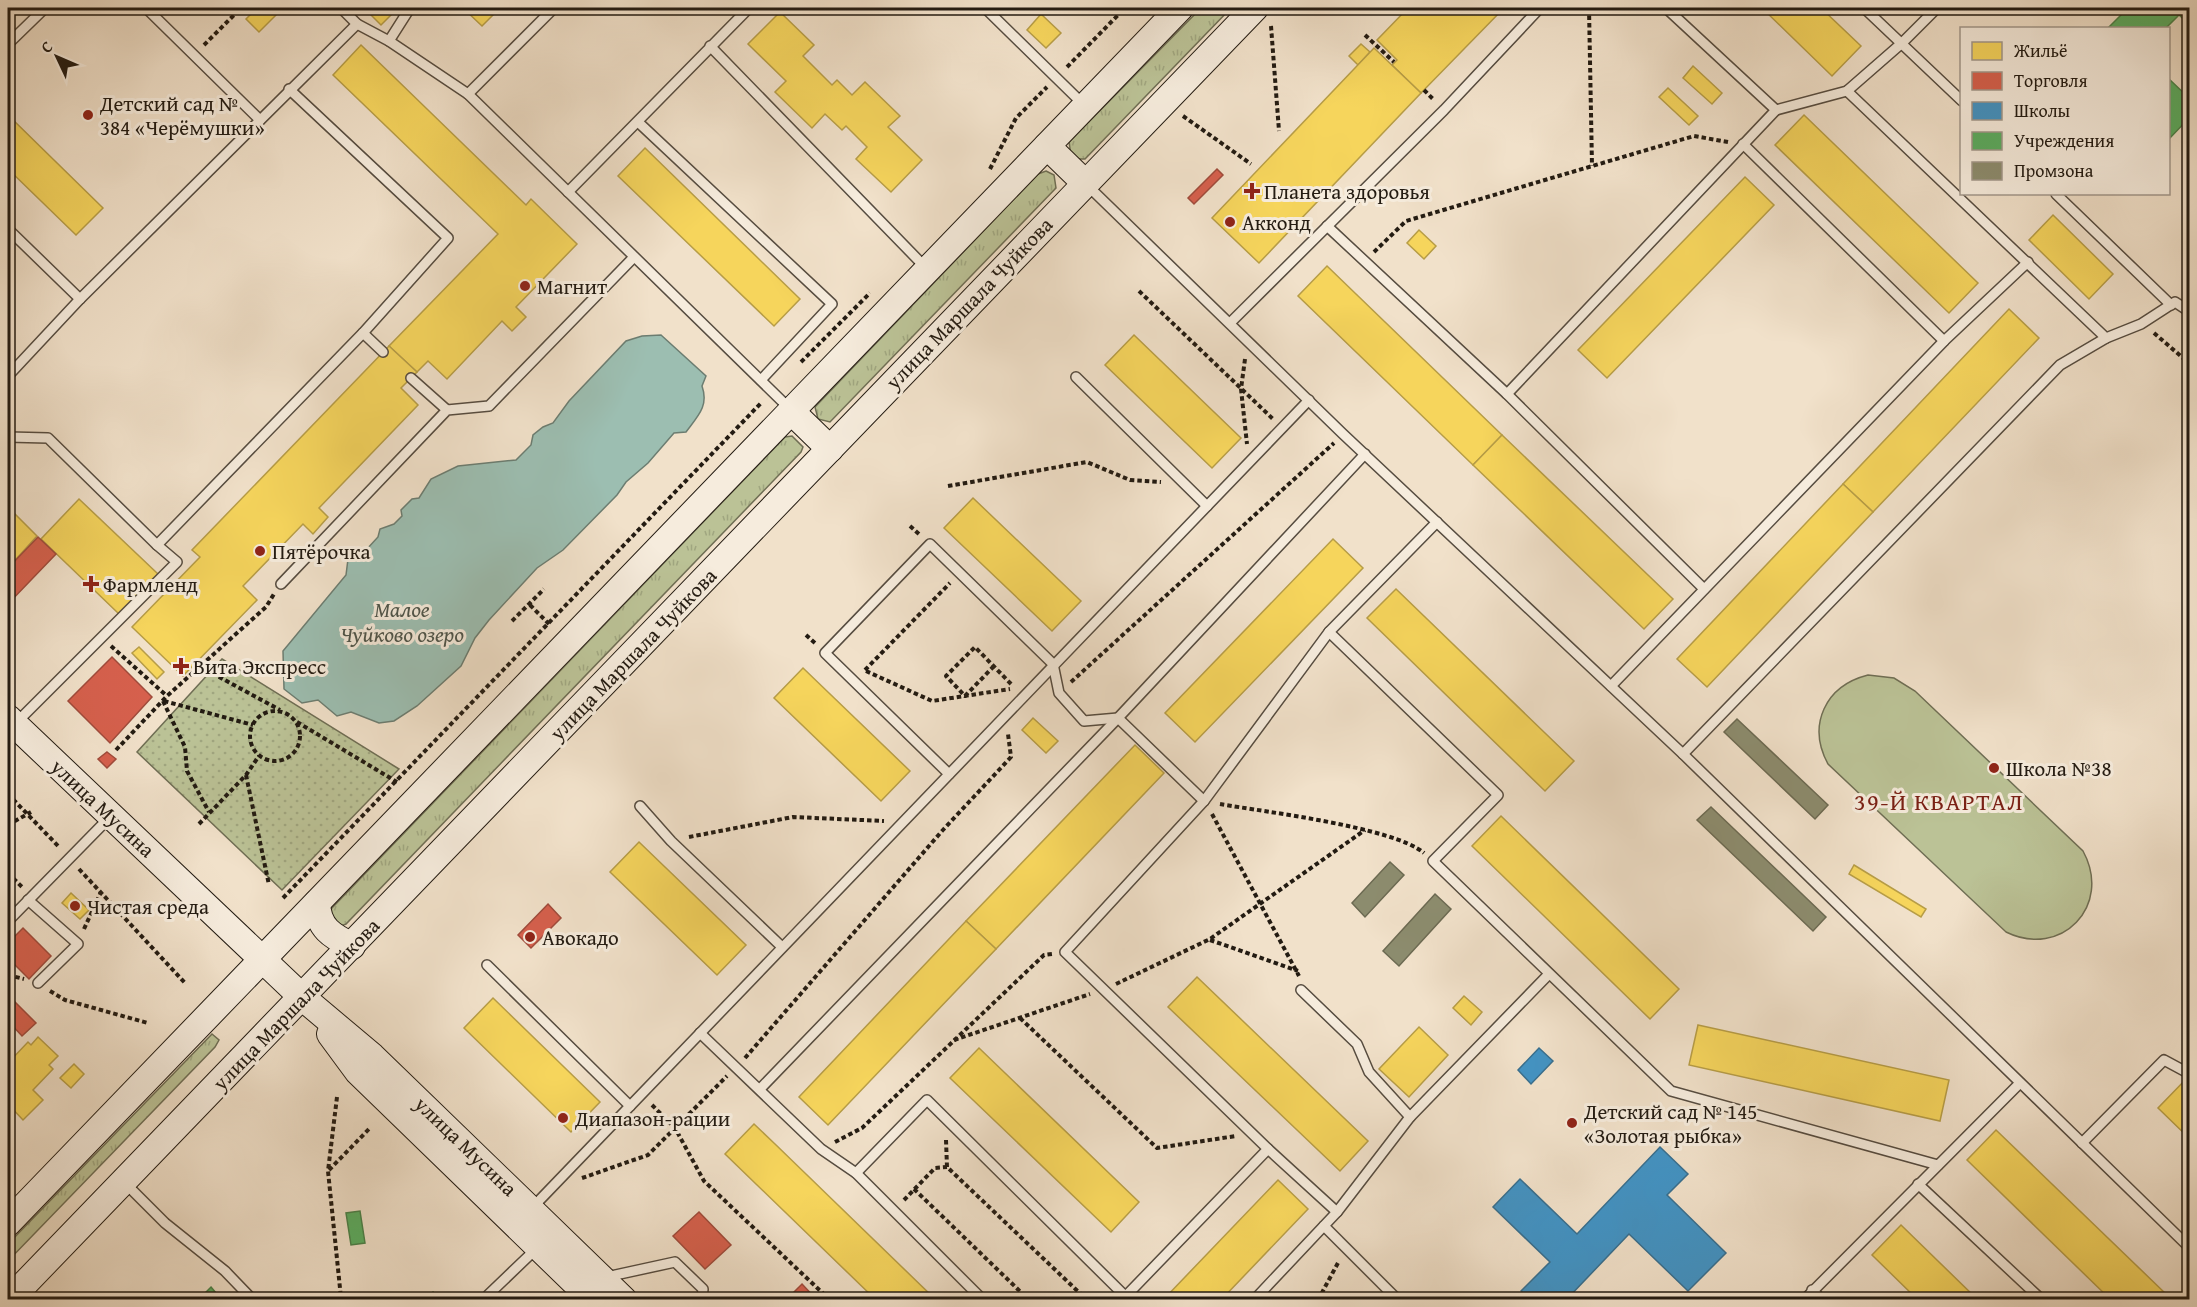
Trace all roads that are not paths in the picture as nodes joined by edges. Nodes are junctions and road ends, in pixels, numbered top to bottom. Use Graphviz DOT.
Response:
graph roads {
  1 [pos="45,8"];
  2 [pos="146,8"];
  3 [pos="341,8"];
  4 [pos="410,8"];
  5 [pos="554,8"];
  6 [pos="749,8"];
  7 [pos="984,8"];
  8 [pos="1180,8"];
  9 [pos="1540,8"];
  10 [pos="1666,8"];
  11 [pos="1864,8"];
  12 [pos="1937,8"];
  13 [pos="1263,17"];
  14 [pos="357,24"];
  15 [pos="389,41"];
  16 [pos="1902,43"];
  17 [pos="8,44"];
  18 [pos="710,46"];
  19 [pos="289,89"];
  20 [pos="1847,91"];
  21 [pos="468,94"];
  22 [pos="1960,99"];
  23 [pos="1085,106"];
  24 [pos="1776,110"];
  25 [pos="260,120"];
  26 [pos="638,122"];
  27 [pos="1743,144"];
  28 [pos="1047,146"];
  29 [pos="1085,183"];
  30 [pos="568,192"];
  31 [pos="2057,195"];
  32 [pos="1327,226"];
  33 [pos="8,229"];
  34 [pos="634,257"];
  35 [pos="2028,262"];
  36 [pos="929,270"];
  37 [pos="80,299"];
  38 [pos="2170,305"];
  39 [pos="2190,312"];
  40 [pos="1230,323"];
  41 [pos="363,333"];
  42 [pos="2106,338"];
  43 [pos="1944,341"];
  44 [pos="383,352"];
  45 [pos="8,376"];
  46 [pos="1076,376"];
  47 [pos="411,378"];
  48 [pos="760,380"];
  49 [pos="1507,394"];
  50 [pos="1309,400"];
  51 [pos="447,410"];
  52 [pos="791,411"];
  53 [pos="8,437"];
  54 [pos="830,448"];
  55 [pos="1365,454"];
  56 [pos="1207,506"];
  57 [pos="1437,522"];
  58 [pos="157,545"];
  59 [pos="281,584"];
  60 [pos="1704,589"];
  61 [pos="1329,632"];
  62 [pos="1053,664"];
  63 [pos="1611,686"];
  64 [pos="1118,718"];
  65 [pos="11,722"];
  66 [pos="1683,754"];
  67 [pos="948,774"];
  68 [pos="1204,801"];
  69 [pos="640,806"];
  70 [pos="110,816"];
  71 [pos="28,900"];
  72 [pos="317,903"];
  73 [pos="8,921"];
  74 [pos="352,946"];
  75 [pos="782,947"];
  76 [pos="262,960"];
  77 [pos="487,965"];
  78 [pos="1549,974"];
  79 [pos="38,984"];
  80 [pos="1301,990"];
  81 [pos="303,998"];
  82 [pos="700,1034"];
  83 [pos="2190,1074"];
  84 [pos="2020,1083"];
  85 [pos="760,1089"];
  86 [pos="630,1106"];
  87 [pos="1410,1117"];
  88 [pos="2082,1143"];
  89 [pos="1268,1149"];
  90 [pos="1938,1165"];
  91 [pos="856,1173"];
  92 [pos="123,1182"];
  93 [pos="1918,1184"];
  94 [pos="1337,1212"];
  95 [pos="524,1217"];
  96 [pos="8,1223"];
  97 [pos="1324,1226"];
  98 [pos="538,1247"];
  99 [pos="2190,1248"];
  100 [pos="597,1288"];
  101 [pos="1812,1290"];
  102 [pos="488,1294"];
  103 [pos="1123,1298"];
  104 [pos="9,1299"];
  105 [pos="253,1299"];
  106 [pos="624,1299"];
  107 [pos="702,1299"];
  108 [pos="983,1299"];
  109 [pos="1254,1299"];
  110 [pos="1398,1299"];
  111 [pos="1804,1299"];
  112 [pos="1822,1299"];
  113 [pos="2042,1299"];
  1 -- 17 [label="lane"];
  2 -- 25 [label="lane"];
  3 -- 14 [label="lane"];
  4 -- 15 [label="lane"];
  5 -- 21 [label="lane"];
  6 -- 18 [label="lane"];
  7 -- 23 [label="lane"];
  8 -- 23 [label="main road"];
  9 -- 32 [label="lane"];
  10 -- 24 [label="lane"];
  11 -- 16 [label="lane"];
  12 -- 16 [label="lane"];
  13 -- 29 [label="main road, улица Маршала Чуйкова"];
  14 -- 15 [label="lane"];
  14 -- 19 [label="lane"];
  15 -- 21 [label="lane"];
  16 -- 20 [label="lane"];
  16 -- 22 [label="lane"];
  18 -- 26 [label="lane"];
  18 -- 36 [label="lane"];
  19 -- 25 [label="lane"];
  19 -- 41 [label="lane"];
  20 -- 24 [label="lane"];
  20 -- 35 [label="lane"];
  21 -- 30 [label="lane"];
  23 -- 28 [label="main road"];
  24 -- 27 [label="lane"];
  25 -- 37 [label="lane"];
  26 -- 30 [label="lane"];
  26 -- 48 [label="lane"];
  27 -- 43 [label="lane"];
  27 -- 49 [label="lane"];
  28 -- 29 [label="main road"];
  28 -- 36 [label="main road"];
  29 -- 40 [label="lane"];
  29 -- 54 [label="main road, улица Маршала Чуйкова"];
  30 -- 34 [label="lane"];
  31 -- 38 [label="lane"];
  32 -- 40 [label="lane"];
  32 -- 49 [label="lane"];
  33 -- 37 [label="lane"];
  34 -- 48 [label="lane"];
  34 -- 51 [label="lane"];
  35 -- 42 [label="lane"];
  35 -- 43 [label="lane"];
  36 -- 52 [label="main road"];
  37 -- 45 [label="lane"];
  38 -- 39 [label="lane"];
  38 -- 42 [label="lane"];
  40 -- 50 [label="lane"];
  41 -- 44 [label="lane"];
  41 -- 58 [label="lane"];
  42 -- 66 [label="lane"];
  43 -- 60 [label="lane"];
  46 -- 56 [label="lane"];
  47 -- 51 [label="lane"];
  48 -- 52 [label="lane"];
  49 -- 60 [label="lane"];
  50 -- 55 [label="lane"];
  50 -- 56 [label="lane"];
  51 -- 59 [label="lane"];
  52 -- 54 [label="main road"];
  52 -- 72 [label="main road"];
  53 -- 58 [label="lane"];
  54 -- 74 [label="main road, улица Маршала Чуйкова"];
  55 -- 57 [label="lane"];
  55 -- 64 [label="lane"];
  56 -- 62 [label="lane"];
  57 -- 61 [label="lane"];
  57 -- 63 [label="lane"];
  58 -- 65 [label="lane"];
  60 -- 63 [label="lane"];
  61 -- 68 [label="lane"];
  61 -- 78 [label="lane"];
  62 -- 64 [label="lane"];
  62 -- 67 [label="lane"];
  62 -- 67 [label="lane"];
  63 -- 66 [label="lane"];
  64 -- 68 [label="lane"];
  64 -- 85 [label="lane"];
  65 -- 70 [label="main road, улица Мусина"];
  66 -- 84 [label="lane"];
  67 -- 75 [label="lane"];
  68 -- 89 [label="lane"];
  69 -- 75 [label="lane"];
  70 -- 71 [label="lane"];
  70 -- 76 [label="main road, улица Мусина"];
  71 -- 73 [label="lane"];
  71 -- 79 [label="lane"];
  72 -- 74 [label="main road"];
  72 -- 76 [label="main road"];
  74 -- 81 [label="main road, улица Маршала Чуйкова"];
  75 -- 82 [label="lane"];
  76 -- 81 [label="main road, улица Мусина"];
  76 -- 96 [label="main road"];
  77 -- 86 [label="lane"];
  78 -- 87 [label="lane"];
  78 -- 90 [label="lane"];
  80 -- 87 [label="lane"];
  81 -- 92 [label="main road, улица Маршала Чуйкова"];
  81 -- 95 [label="main road, улица Мусина"];
  82 -- 85 [label="lane"];
  82 -- 86 [label="lane"];
  83 -- 88 [label="lane"];
  84 -- 88 [label="lane"];
  84 -- 90 [label="lane"];
  85 -- 91 [label="lane"];
  86 -- 95 [label="lane"];
  87 -- 94 [label="lane"];
  88 -- 99 [label="lane"];
  89 -- 94 [label="lane"];
  89 -- 103 [label="lane"];
  90 -- 93 [label="lane"];
  91 -- 103 [label="lane"];
  91 -- 108 [label="lane"];
  92 -- 104 [label="main road, улица Маршала Чуйкова"];
  92 -- 105 [label="lane"];
  93 -- 101 [label="lane"];
  93 -- 113 [label="lane"];
  94 -- 97 [label="lane"];
  95 -- 98 [label="main road, улица Мусина"];
  95 -- 100 [label="main road, улица Мусина"];
  97 -- 109 [label="lane"];
  97 -- 110 [label="lane"];
  98 -- 100 [label="main road, улица Мусина"];
  98 -- 102 [label="lane"];
  100 -- 106 [label="main road, улица Мусина"];
  100 -- 107 [label="lane"];
  101 -- 111 [label="lane"];
  101 -- 112 [label="lane"];
}
